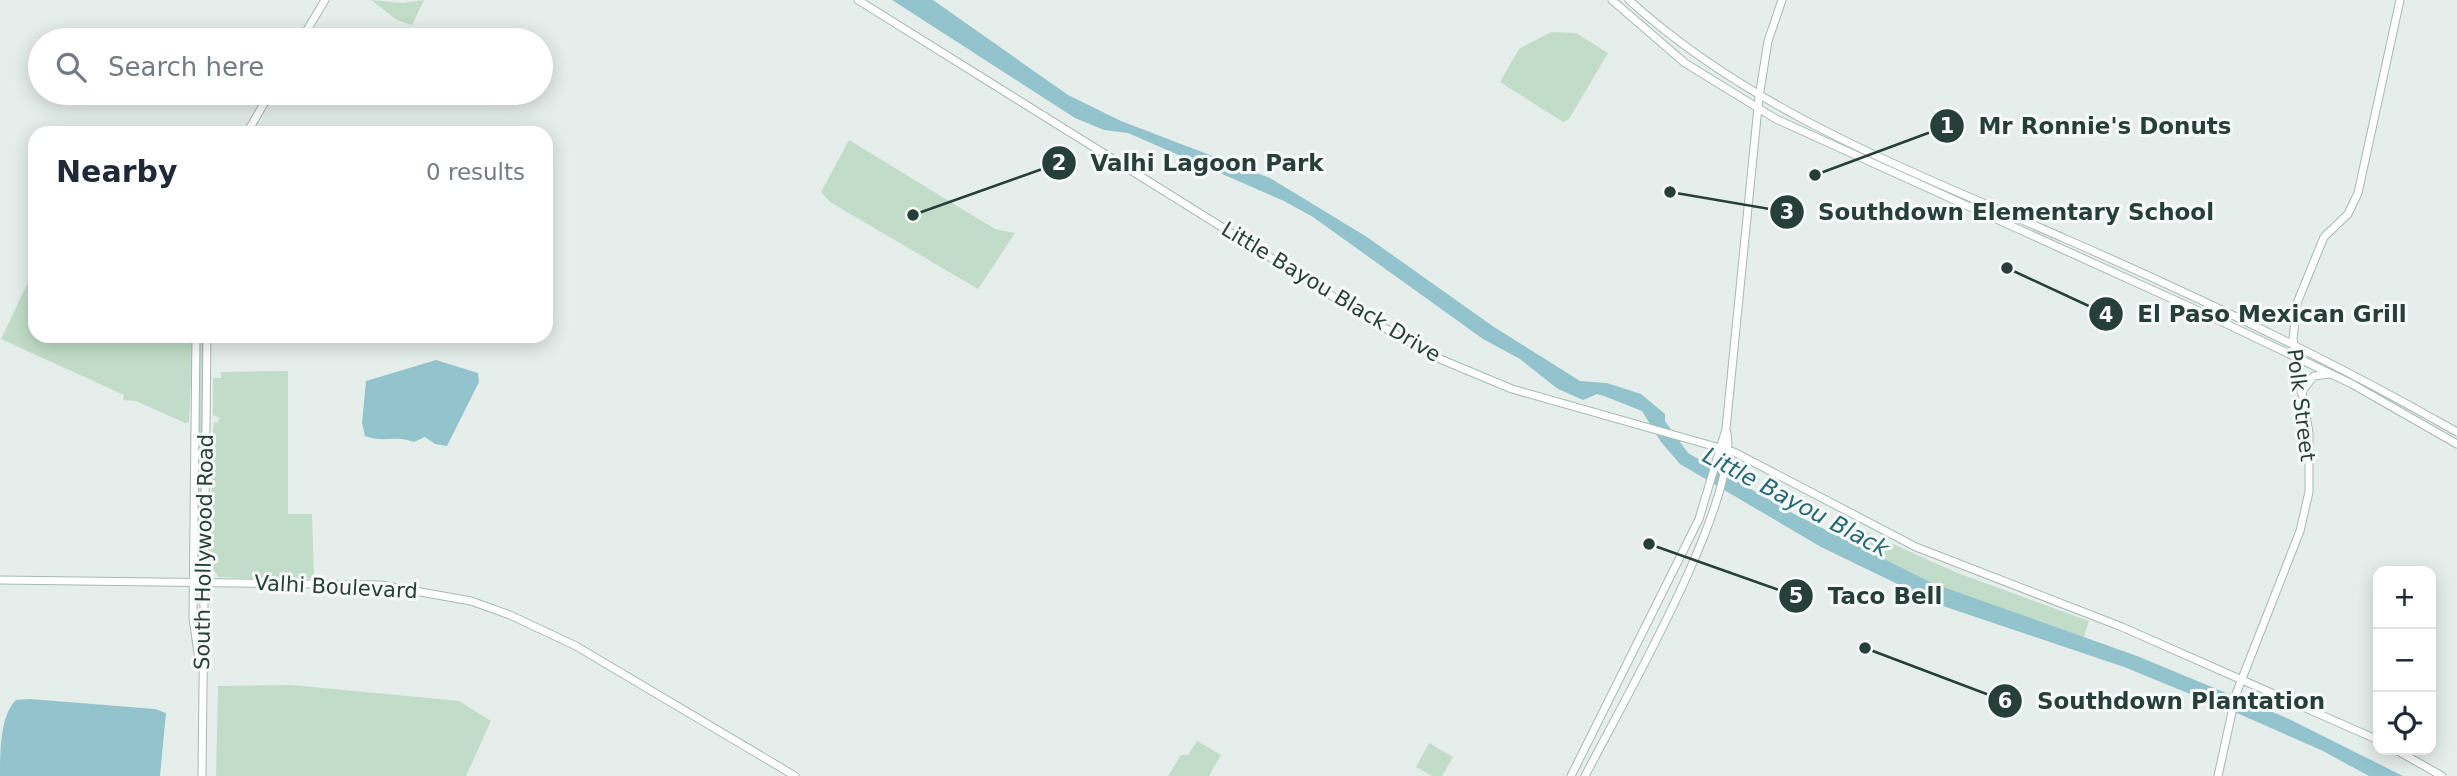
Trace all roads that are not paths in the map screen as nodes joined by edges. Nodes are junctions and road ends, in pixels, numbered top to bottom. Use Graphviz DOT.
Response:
graph roads {
  1 [pos="325,0"];
  2 [pos="858,0"];
  3 [pos="1612,0"];
  4 [pos="1629,0"];
  5 [pos="1782,0"];
  6 [pos="2400,0"];
  7 [pos="308,28"];
  8 [pos="1759,97"];
  9 [pos="263,105"];
  10 [pos="1757,108"];
  11 [pos="252,126"];
  12 [pos="196,343"];
  13 [pos="207,343"];
  14 [pos="2293,344"];
  15 [pos="2294,356"];
  16 [pos="2333,374"];
  17 [pos="2301,393"];
  18 [pos="2457,432"];
  19 [pos="2457,444"];
  20 [pos="1725,448"];
  21 [pos="1721,463"];
  22 [pos="0,580"];
  23 [pos="193,582"];
  24 [pos="204,582"];
  25 [pos="2241,679"];
  26 [pos="203,680"];
  27 [pos="2373,738"];
  28 [pos="2405,755"];
  29 [pos="202,776"];
  30 [pos="795,776"];
  31 [pos="1571,776"];
  32 [pos="1586,776"];
  33 [pos="2218,776"];
  34 [pos="2442,776"];
  1 -- 7 [label="street"];
  2 -- 20 [label="street, Little Bayou Black Drive"];
  3 -- 10 [label="street"];
  4 -- 8 [label="street"];
  5 -- 8 [label="street"];
  6 -- 14 [label="street, Polk Street"];
  8 -- 10 [label="street"];
  8 -- 14 [label="street"];
  9 -- 11 [label="street"];
  10 -- 15 [label="street"];
  10 -- 20 [label="street"];
  12 -- 23 [label="street, South Hollywood Road"];
  13 -- 24 [label="street, South Hollywood Road"];
  14 -- 15 [label="street, Polk Street"];
  14 -- 18 [label="street"];
  15 -- 16 [label="street"];
  15 -- 17 [label="street, Polk Street"];
  16 -- 17 [label="street"];
  16 -- 19 [label="street"];
  17 -- 25 [label="street, Polk Street"];
  20 -- 21 [label="street"];
  20 -- 25 [label="street, Little Bayou Black Drive"];
  21 -- 31 [label="street"];
  21 -- 32 [label="street"];
  22 -- 23 [label="street, Valhi Boulevard"];
  23 -- 24 [label="street, Valhi Boulevard"];
  23 -- 26 [label="street, South Hollywood Road"];
  24 -- 26 [label="street, South Hollywood Road"];
  24 -- 30 [label="street, Valhi Boulevard"];
  25 -- 27 [label="street, Little Bayou Black Drive"];
  25 -- 33 [label="street, Polk Street"];
  26 -- 29 [label="street"];
  28 -- 34 [label="street"];
}
